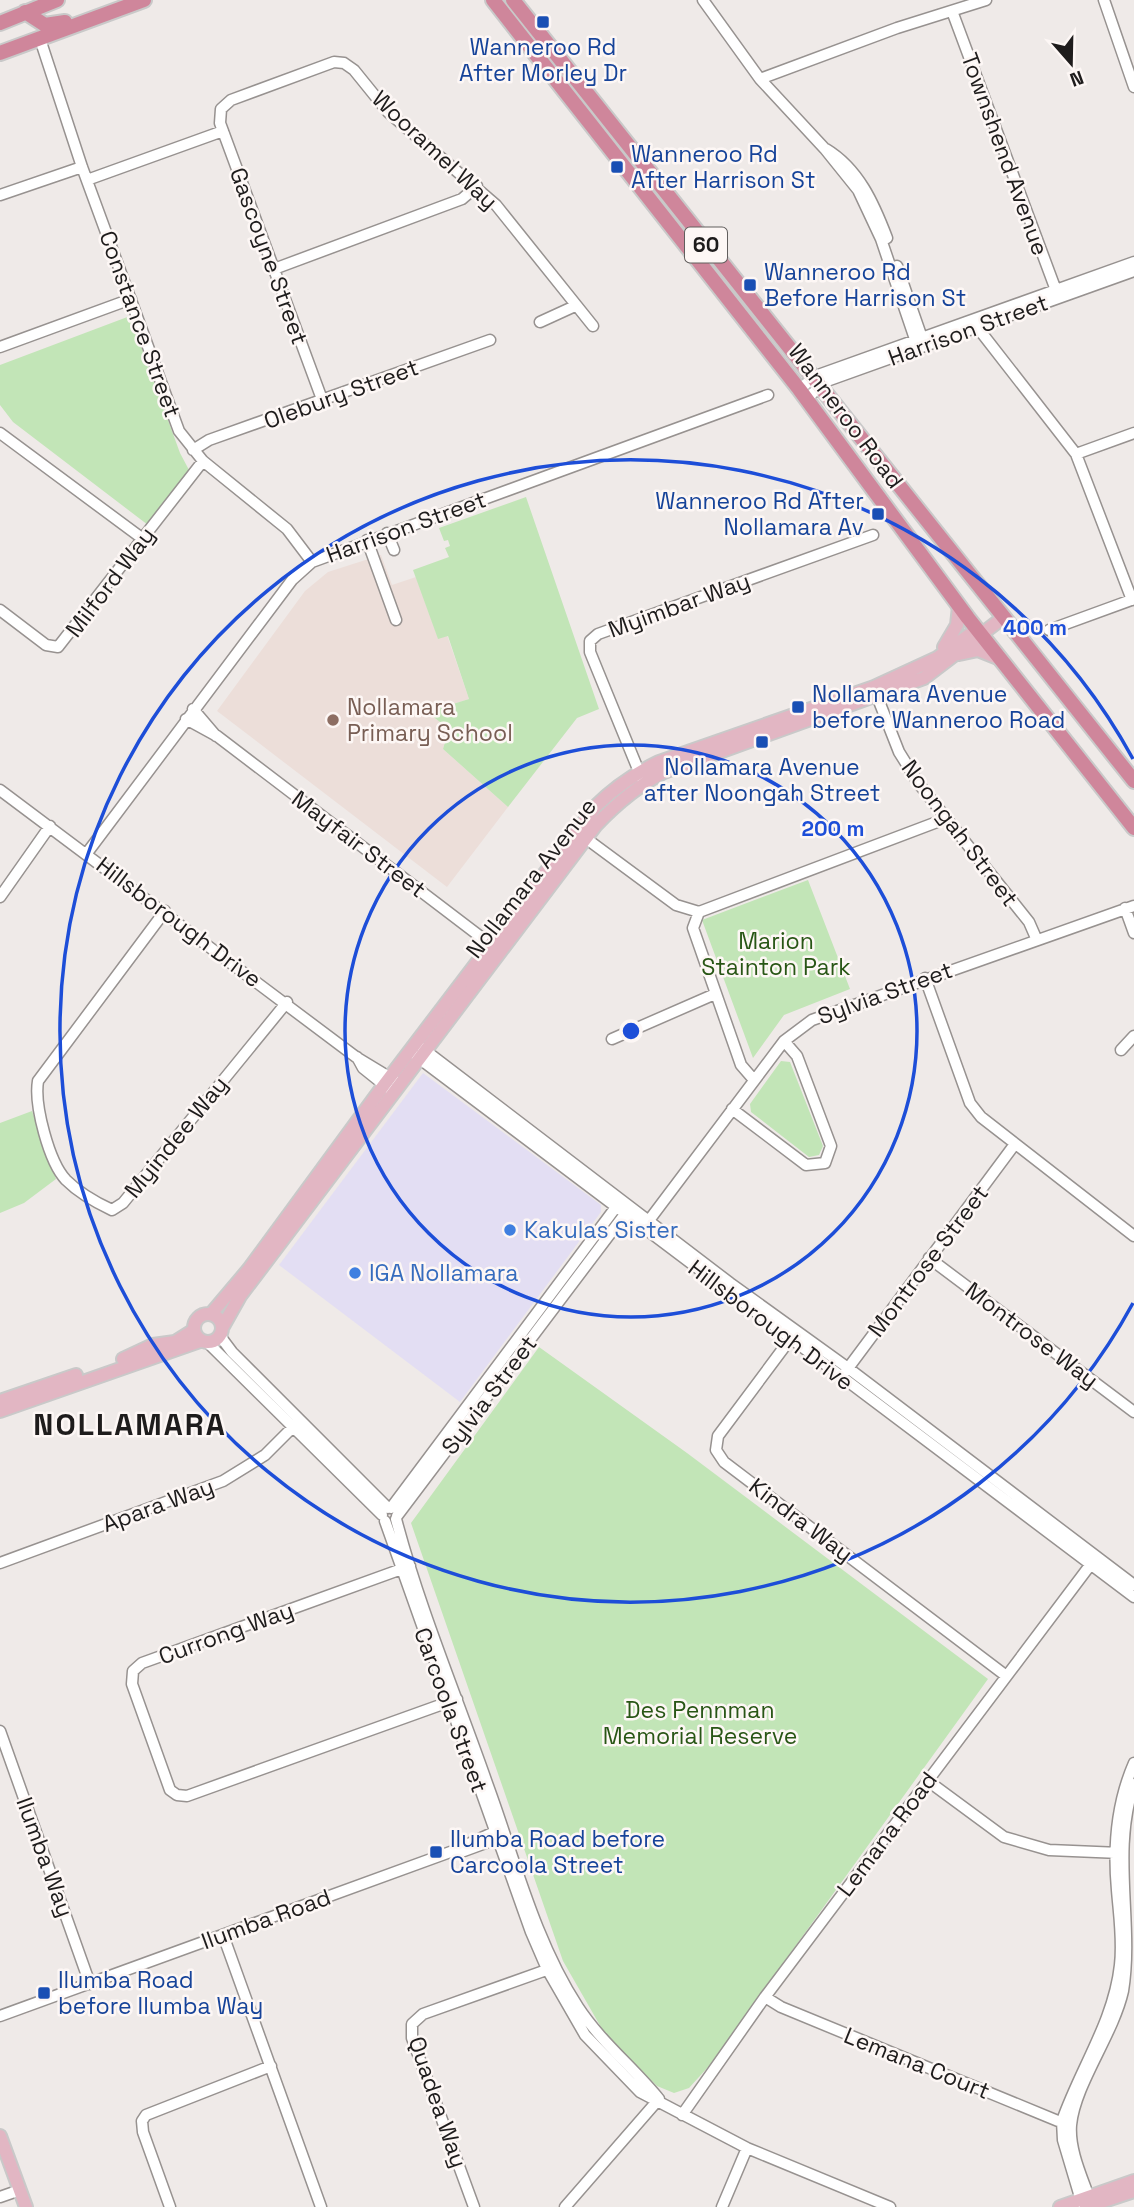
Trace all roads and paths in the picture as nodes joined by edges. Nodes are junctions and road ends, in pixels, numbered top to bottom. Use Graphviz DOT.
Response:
graph roads {
  1 [pos="57,0"];
  2 [pos="144,0"];
  3 [pos="493,0"];
  4 [pos="513,0"];
  5 [pos="703,0"];
  6 [pos="986,0"];
  7 [pos="1104,0"];
  8 [pos="22,6"];
  9 [pos="952,11"];
  10 [pos="99,17"];
  11 [pos="0,23"];
  12 [pos="0,29"];
  13 [pos="40,39"];
  14 [pos="0,53"];
  15 [pos="761,79"];
  16 [pos="1134,87"];
  17 [pos="221,109"];
  18 [pos="223,131"];
  19 [pos="82,167"];
  20 [pos="87,180"];
  21 [pos="477,186"];
  22 [pos="0,195"];
  23 [pos="1134,262"];
  24 [pos="274,268"];
  25 [pos="1134,271"];
  26 [pos="1057,294"];
  27 [pos="131,299"];
  28 [pos="575,306"];
  29 [pos="540,322"];
  30 [pos="974,323"];
  31 [pos="593,326"];
  32 [pos="490,340"];
  33 [pos="920,342"];
  34 [pos="0,347"];
  35 [pos="816,383"];
  36 [pos="803,394"];
  37 [pos="768,395"];
  38 [pos="323,402"];
  39 [pos="0,433"];
  40 [pos="1134,433"];
  41 [pos="193,450"];
  42 [pos="1076,454"];
  43 [pos="202,461"];
  44 [pos="387,533"];
  45 [pos="873,535"];
  46 [pos="143,539"];
  47 [pos="367,540"];
  48 [pos="394,550"];
  49 [pos="312,562"];
  50 [pos="1133,600"];
  51 [pos="959,606"];
  52 [pos="0,610"];
  53 [pos="1002,614"];
  54 [pos="396,620"];
  55 [pos="1049,630"];
  56 [pos="979,632"];
  57 [pos="955,656"];
  58 [pos="932,660"];
  59 [pos="1001,660"];
  60 [pos="876,691"];
  61 [pos="193,709"];
  62 [pos="186,719"];
  63 [pos="216,736"];
  64 [pos="641,777"];
  65 [pos="1134,781"];
  66 [pos="0,790"];
  67 [pos="945,819"];
  68 [pos="50,825"];
  69 [pos="1134,828"];
  70 [pos="582,835"];
  71 [pos="87,853"];
  72 [pos="0,897"];
  73 [pos="1130,907"];
  74 [pos="165,911"];
  75 [pos="699,912"];
  76 [pos="1134,933"];
  77 [pos="1037,938"];
  78 [pos="495,948"];
  79 [pos="925,978"];
  80 [pos="715,994"];
  81 [pos="286,1002"];
  82 [pos="1134,1036"];
  83 [pos="612,1039"];
  84 [pos="784,1041"];
  85 [pos="412,1046"];
  86 [pos="1121,1050"];
  87 [pos="424,1056"];
  88 [pos="754,1080"];
  89 [pos="392,1084"];
  90 [pos="732,1108"];
  91 [pos="1014,1143"];
  92 [pos="623,1207"];
  93 [pos="646,1224"];
  94 [pos="1134,1236"];
  95 [pos="269,1250"];
  96 [pos="929,1258"];
  97 [pos="211,1314"];
  98 [pos="221,1332"];
  99 [pos="793,1335"];
  100 [pos="201,1338"];
  101 [pos="239,1366"];
  102 [pos="848,1368"];
  103 [pos="840,1377"];
  104 [pos="1,1404"];
  105 [pos="1134,1412"];
  106 [pos="297,1423"];
  107 [pos="390,1515"];
  108 [pos="1094,1560"];
  109 [pos="0,1563"];
  110 [pos="406,1567"];
  111 [pos="1134,1585"];
  112 [pos="1134,1597"];
  113 [pos="1005,1675"];
  114 [pos="452,1700"];
  115 [pos="0,1731"];
  116 [pos="1134,1763"];
  117 [pos="928,1781"];
  118 [pos="1134,1784"];
  119 [pos="501,1833"];
  120 [pos="1119,1853"];
  121 [pos="1125,1900"];
  122 [pos="223,1936"];
  123 [pos="1128,1955"];
  124 [pos="551,1968"];
  125 [pos="90,1984"];
  126 [pos="765,1997"];
  127 [pos="0,2016"];
  128 [pos="271,2066"];
  129 [pos="659,2099"];
  130 [pos="682,2115"];
  131 [pos="1067,2121"];
  132 [pos="0,2136"];
  133 [pos="747,2148"];
  134 [pos="0,2161"];
  135 [pos="1134,2181"];
  136 [pos="1134,2191"];
  137 [pos="11,2193"];
  138 [pos="1086,2203"];
  139 [pos="878,2205"];
  140 [pos="18,2207"];
  141 [pos="26,2207"];
  142 [pos="170,2207"];
  143 [pos="321,2207"];
  144 [pos="474,2207"];
  145 [pos="565,2207"];
  146 [pos="722,2207"];
  147 [pos="890,2207"];
  148 [pos="1060,2207"];
  1 -- 8 [label="highway"];
  2 -- 10 [label="highway"];
  3 -- 36 [label="highway, Wanneroo Road / 60"];
  4 -- 35 [label="highway, Wanneroo Road / 60"];
  5 -- 15 [label="street"];
  6 -- 9 [label="street"];
  7 -- 16 [label="street"];
  8 -- 10 [label="highway"];
  8 -- 11 [label="highway"];
  9 -- 15 [label="street"];
  9 -- 26 [label="street, Townshend Avenue"];
  10 -- 13 [label="highway"];
  12 -- 13 [label="highway"];
  13 -- 14 [label="highway"];
  13 -- 19 [label="street, Constance Street"];
  15 -- 33 [label="street"];
  17 -- 18 [label="street, Gascoyne Street"];
  17 -- 21 [label="street, Wooramel Way"];
  18 -- 20 [label="street"];
  18 -- 24 [label="street, Gascoyne Street"];
  19 -- 20 [label="street, Constance Street"];
  19 -- 22 [label="street"];
  20 -- 27 [label="street, Constance Street"];
  21 -- 24 [label="street"];
  21 -- 28 [label="street, Wooramel Way"];
  23 -- 26 [label="street, Harrison Street"];
  24 -- 38 [label="street, Gascoyne Street"];
  25 -- 26 [label="street, Harrison Street"];
  26 -- 30 [label="street, Harrison Street"];
  27 -- 34 [label="street"];
  27 -- 41 [label="street, Constance Street"];
  28 -- 29 [label="street"];
  28 -- 31 [label="street, Wooramel Way"];
  30 -- 33 [label="street, Harrison Street"];
  30 -- 42 [label="street"];
  32 -- 38 [label="street, Olebury Street"];
  33 -- 35 [label="street, Harrison Street"];
  35 -- 36 [label="street, Harrison Street"];
  35 -- 53 [label="highway, Wanneroo Road / 60"];
  36 -- 51 [label="highway, Wanneroo Road / 60"];
  37 -- 44 [label="street, Harrison Street"];
  38 -- 41 [label="street, Olebury Street"];
  39 -- 46 [label="street"];
  40 -- 42 [label="street"];
  41 -- 43 [label="street, Constance Street"];
  42 -- 50 [label="street"];
  43 -- 46 [label="street, Milford Way"];
  43 -- 49 [label="street, Constance Street"];
  44 -- 47 [label="street, Harrison Street"];
  44 -- 48 [label="street"];
  45 -- 64 [label="street, Myimbar Way"];
  46 -- 52 [label="street, Milford Way"];
  47 -- 49 [label="street, Harrison Street"];
  47 -- 54 [label="street"];
  49 -- 61 [label="street, Harrison Street"];
  50 -- 55 [label="street"];
  51 -- 56 [label="highway, Wanneroo Road / 60"];
  51 -- 58 [label="main road"];
  53 -- 56 [label="main road, Nollamara Avenue"];
  53 -- 65 [label="highway, Wanneroo Road / 60"];
  56 -- 57 [label="main road, Nollamara Avenue"];
  56 -- 58 [label="main road, Nollamara Avenue"];
  56 -- 59 [label="highway, Wanneroo Road / 60"];
  57 -- 59 [label="main road"];
  57 -- 60 [label="main road, Nollamara Avenue"];
  58 -- 60 [label="main road, Nollamara Avenue"];
  59 -- 69 [label="highway, Wanneroo Road / 60"];
  60 -- 64 [label="main road, Nollamara Avenue"];
  60 -- 67 [label="street, Noongah Street"];
  61 -- 62 [label="street, Harrison Street"];
  61 -- 63 [label="street, Mayfair Street"];
  62 -- 63 [label="street, Mayfair Street"];
  62 -- 71 [label="street, Harrison Street"];
  63 -- 78 [label="street, Mayfair Street"];
  64 -- 70 [label="main road, Nollamara Avenue"];
  66 -- 68 [label="street, Hillsborough Drive"];
  67 -- 75 [label="street"];
  67 -- 77 [label="street, Noongah Street"];
  68 -- 71 [label="street, Hillsborough Drive"];
  68 -- 72 [label="street"];
  70 -- 75 [label="street"];
  70 -- 78 [label="main road, Nollamara Avenue"];
  71 -- 74 [label="street, Hillsborough Drive"];
  73 -- 76 [label="street"];
  73 -- 77 [label="street, Sylvia Street"];
  74 -- 81 [label="street, Hillsborough Drive"];
  74 -- 81 [label="street, Myindee Way"];
  75 -- 80 [label="street"];
  77 -- 79 [label="street, Sylvia Street"];
  78 -- 85 [label="main road, Nollamara Avenue"];
  78 -- 87 [label="main road, Nollamara Avenue"];
  79 -- 84 [label="street, Sylvia Street"];
  79 -- 91 [label="street"];
  80 -- 83 [label="street"];
  80 -- 88 [label="street"];
  81 -- 89 [label="street, Hillsborough Drive"];
  82 -- 86 [label="street"];
  84 -- 88 [label="street, Sylvia Street"];
  84 -- 90 [label="street"];
  85 -- 87 [label="street, Hillsborough Drive"];
  85 -- 89 [label="main road, Nollamara Avenue"];
  87 -- 89 [label="main road, Nollamara Avenue"];
  87 -- 92 [label="street, Hillsborough Drive"];
  88 -- 90 [label="street, Sylvia Street"];
  89 -- 95 [label="main road, Nollamara Avenue"];
  90 -- 93 [label="street, Sylvia Street"];
  91 -- 94 [label="street"];
  91 -- 96 [label="street, Montrose Street"];
  92 -- 93 [label="street, Hillsborough Drive"];
  92 -- 107 [label="street, Sylvia Street"];
  93 -- 99 [label="street, Hillsborough Drive"];
  95 -- 97 [label="main road, Nollamara Avenue"];
  95 -- 98 [label="main road, Nollamara Avenue"];
  96 -- 102 [label="street, Montrose Street"];
  96 -- 105 [label="street, Montrose Way"];
  97 -- 98 [label="main road"];
  97 -- 100 [label="main road, Nollamara Avenue"];
  98 -- 100 [label="main road"];
  98 -- 101 [label="street, Carcoola Street"];
  99 -- 102 [label="street, Hillsborough Drive"];
  99 -- 103 [label="street, Hillsborough Drive"];
  99 -- 113 [label="street, Kindra Way"];
  100 -- 101 [label="street, Carcoola Street"];
  100 -- 104 [label="main road"];
  101 -- 106 [label="street, Carcoola Street"];
  102 -- 103 [label="street, Montrose Street"];
  102 -- 108 [label="street, Hillsborough Drive"];
  103 -- 108 [label="street, Hillsborough Drive"];
  106 -- 107 [label="street, Carcoola Street"];
  106 -- 109 [label="street, Apara Way"];
  107 -- 110 [label="street, Carcoola Street"];
  108 -- 111 [label="street, Hillsborough Drive"];
  108 -- 112 [label="street, Hillsborough Drive"];
  108 -- 113 [label="street, Lemana Road"];
  110 -- 114 [label="street, Carcoola Street"];
  110 -- 114 [label="street, Currong Way"];
  113 -- 117 [label="street, Lemana Road"];
  114 -- 119 [label="street, Carcoola Street"];
  115 -- 125 [label="street, Ilumba Way"];
  116 -- 120 [label="street"];
  117 -- 120 [label="street"];
  117 -- 126 [label="street, Lemana Road"];
  118 -- 120 [label="street"];
  119 -- 122 [label="street, Ilumba Road"];
  119 -- 124 [label="street, Carcoola Street"];
  120 -- 121 [label="street"];
  121 -- 123 [label="street"];
  122 -- 125 [label="street, Ilumba Road"];
  122 -- 128 [label="street"];
  123 -- 131 [label="street"];
  124 -- 129 [label="street, Carcoola Street"];
  124 -- 144 [label="street, Quadea Way"];
  125 -- 127 [label="street, Ilumba Road"];
  126 -- 130 [label="street, Lemana Road"];
  126 -- 131 [label="street, Lemana Court"];
  128 -- 142 [label="street"];
  128 -- 143 [label="street"];
  129 -- 130 [label="street, Carcoola Street"];
  129 -- 145 [label="street"];
  130 -- 133 [label="street, Carcoola Street"];
  131 -- 138 [label="street"];
  132 -- 137 [label="main road"];
  133 -- 139 [label="street, Carcoola Street"];
  133 -- 146 [label="street"];
  134 -- 137 [label="main road"];
  135 -- 138 [label="main road"];
  136 -- 138 [label="main road"];
  137 -- 140 [label="main road"];
  137 -- 141 [label="main road"];
  138 -- 148 [label="main road"];
  139 -- 147 [label="street, Carcoola Street"];
}
